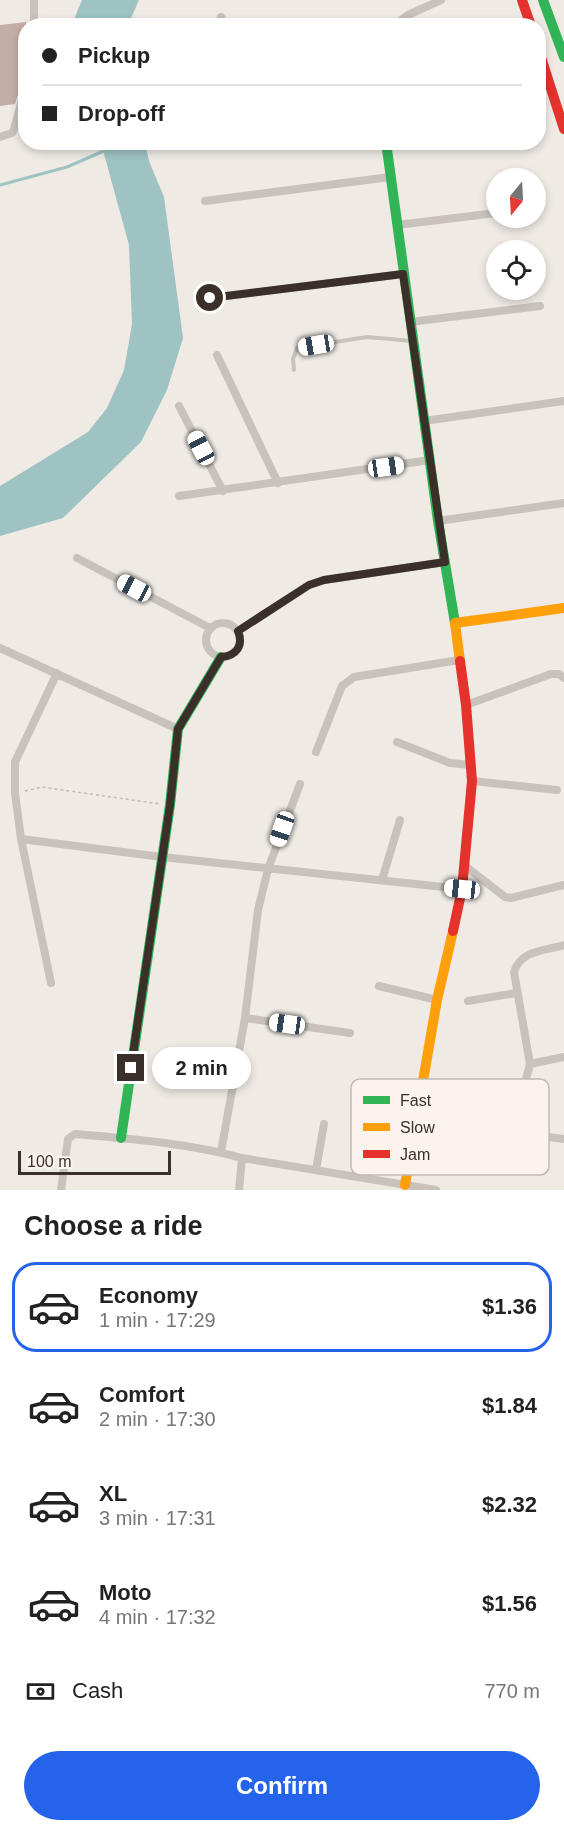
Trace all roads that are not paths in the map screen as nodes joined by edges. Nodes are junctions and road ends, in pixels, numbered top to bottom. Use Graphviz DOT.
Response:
graph roads {
  1 [pos="34,0"];
  2 [pos="439,0"];
  3 [pos="543,0"];
  4 [pos="522,1"];
  5 [pos="34,18"];
  6 [pos="404,18"];
  7 [pos="528,18"];
  8 [pos="564,57"];
  9 [pos="546,73"];
  10 [pos="18,114"];
  11 [pos="564,129"];
  12 [pos="0,137"];
  13 [pos="387,150"];
  14 [pos="390,177"];
  15 [pos="205,201"];
  16 [pos="486,214"];
  17 [pos="397,225"];
  18 [pos="403,274"];
  19 [pos="210,298"];
  20 [pos="540,306"];
  21 [pos="410,322"];
  22 [pos="413,341"];
  23 [pos="217,355"];
  24 [pos="294,370"];
  25 [pos="564,401"];
  26 [pos="179,406"];
  27 [pos="424,421"];
  28 [pos="430,460"];
  29 [pos="278,483"];
  30 [pos="223,490"];
  31 [pos="179,496"];
  32 [pos="564,503"];
  33 [pos="438,521"];
  34 [pos="77,558"];
  35 [pos="445,562"];
  36 [pos="564,608"];
  37 [pos="455,623"];
  38 [pos="210,628"];
  39 [pos="238,631"];
  40 [pos="0,648"];
  41 [pos="221,657"];
  42 [pos="459,660"];
  43 [pos="57,674"];
  44 [pos="564,678"];
  45 [pos="466,705"];
  46 [pos="178,729"];
  47 [pos="397,742"];
  48 [pos="316,752"];
  49 [pos="471,765"];
  50 [pos="472,781"];
  51 [pos="300,784"];
  52 [pos="557,790"];
  53 [pos="400,820"];
  54 [pos="21,839"];
  55 [pos="162,857"];
  56 [pos="465,866"];
  57 [pos="268,869"];
  58 [pos="382,880"];
  59 [pos="564,885"];
  60 [pos="462,889"];
  61 [pos="564,945"];
  62 [pos="51,983"];
  63 [pos="380,986"];
  64 [pos="516,993"];
  65 [pos="437,1000"];
  66 [pos="468,1001"];
  67 [pos="245,1018"];
  68 [pos="350,1034"];
  69 [pos="564,1057"];
  70 [pos="530,1064"];
  71 [pos="423,1079"];
  72 [pos="526,1079"];
  73 [pos="324,1124"];
  74 [pos="549,1137"];
  75 [pos="121,1138"];
  76 [pos="564,1139"];
  77 [pos="221,1152"];
  78 [pos="242,1158"];
  79 [pos="316,1170"];
  80 [pos="407,1175"];
  81 [pos="405,1185"];
  82 [pos="61,1190"];
  83 [pos="239,1190"];
  84 [pos="436,1190"];
  1 -- 5 [label="street"];
  2 -- 6 [label="street"];
  3 -- 8 [label="street"];
  4 -- 7 [label="street"];
  9 -- 11 [label="street"];
  10 -- 12 [label="street"];
  13 -- 14 [label="street"];
  14 -- 15 [label="street"];
  14 -- 17 [label="street"];
  16 -- 17 [label="street"];
  17 -- 18 [label="street"];
  18 -- 19 [label="street"];
  18 -- 21 [label="street"];
  20 -- 21 [label="street"];
  21 -- 22 [label="street"];
  22 -- 24 [label="lane"];
  22 -- 27 [label="street"];
  23 -- 29 [label="street"];
  25 -- 27 [label="street"];
  26 -- 30 [label="street"];
  27 -- 28 [label="street"];
  28 -- 29 [label="street"];
  28 -- 33 [label="street"];
  29 -- 30 [label="street"];
  30 -- 31 [label="street"];
  32 -- 33 [label="street"];
  33 -- 35 [label="street"];
  34 -- 38 [label="street"];
  35 -- 37 [label="street"];
  35 -- 39 [label="street"];
  36 -- 37 [label="street"];
  37 -- 42 [label="street"];
  38 -- 39 [label="street"];
  38 -- 41 [label="street"];
  39 -- 41 [label="street"];
  40 -- 43 [label="street"];
  41 -- 46 [label="street"];
  42 -- 45 [label="street"];
  42 -- 48 [label="street"];
  43 -- 46 [label="street"];
  43 -- 54 [label="street"];
  44 -- 45 [label="street"];
  45 -- 49 [label="street"];
  46 -- 55 [label="street"];
  47 -- 49 [label="street"];
  49 -- 50 [label="street"];
  50 -- 52 [label="street"];
  50 -- 56 [label="street"];
  51 -- 57 [label="street"];
  53 -- 58 [label="street"];
  54 -- 55 [label="street"];
  54 -- 62 [label="street"];
  55 -- 57 [label="street"];
  55 -- 75 [label="street"];
  56 -- 59 [label="street"];
  56 -- 60 [label="street"];
  57 -- 58 [label="street"];
  57 -- 67 [label="street"];
  58 -- 60 [label="street"];
  60 -- 65 [label="street"];
  61 -- 64 [label="street"];
  63 -- 65 [label="street"];
  64 -- 66 [label="street"];
  64 -- 70 [label="street"];
  65 -- 71 [label="street"];
  67 -- 68 [label="street"];
  67 -- 77 [label="street"];
  69 -- 70 [label="street"];
  70 -- 72 [label="street"];
  73 -- 79 [label="street"];
  74 -- 76 [label="street"];
  75 -- 77 [label="street"];
  75 -- 82 [label="street"];
  77 -- 78 [label="street"];
  78 -- 79 [label="street"];
  78 -- 83 [label="street"];
  79 -- 81 [label="street"];
  80 -- 81 [label="street"];
  81 -- 84 [label="street"];
}
